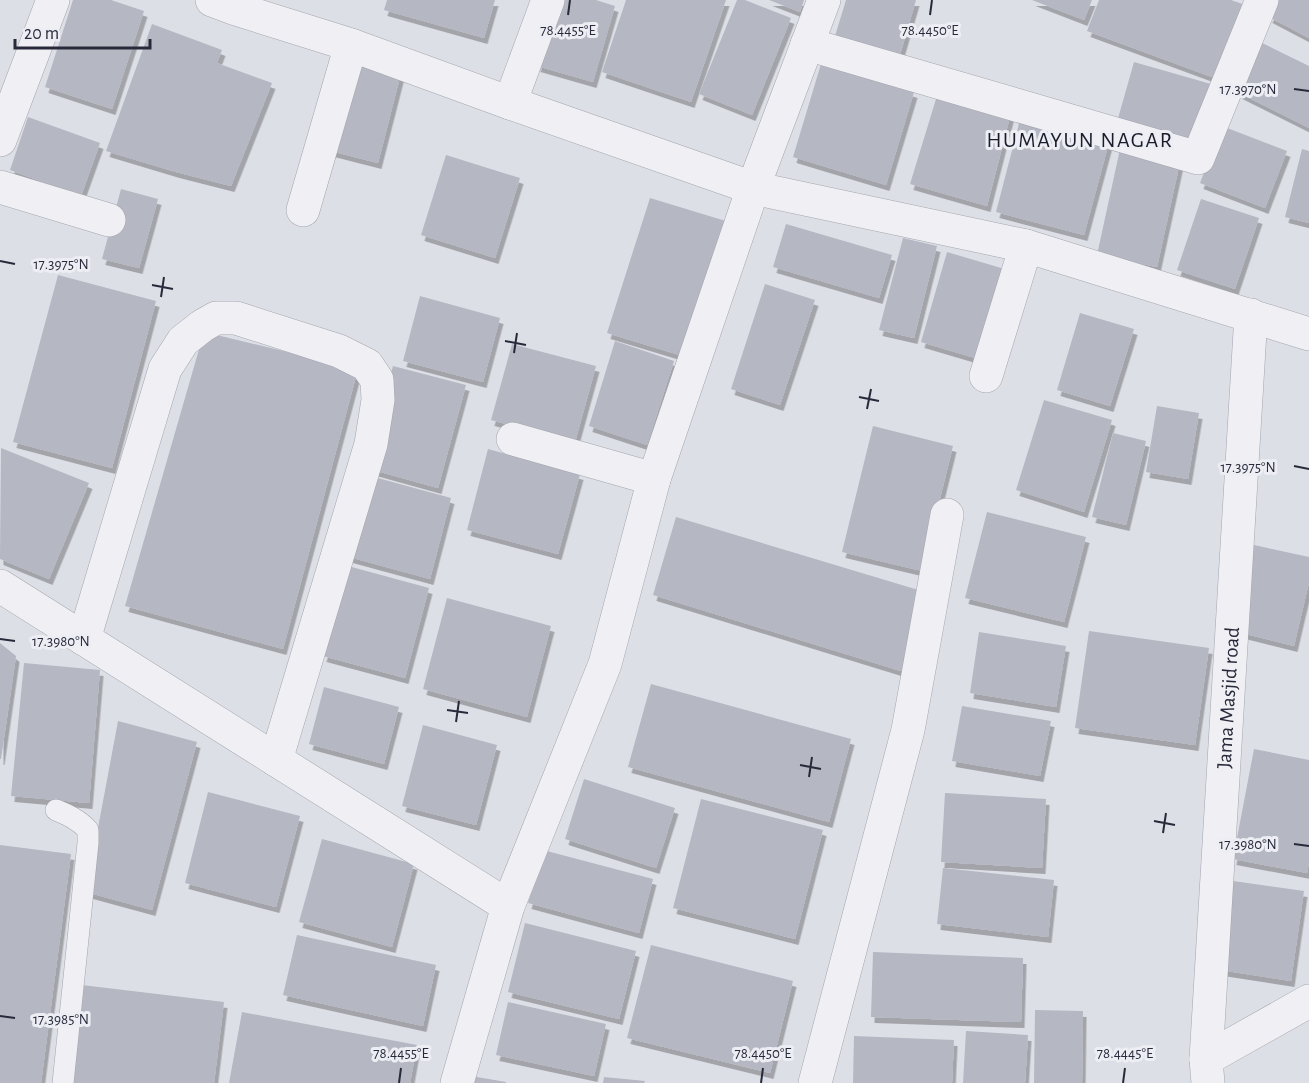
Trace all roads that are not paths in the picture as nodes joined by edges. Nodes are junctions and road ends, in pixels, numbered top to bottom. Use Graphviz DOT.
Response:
graph roads {
  1 [pos="53,0"];
  2 [pos="548,0"];
  3 [pos="824,0"];
  4 [pos="1262,0"];
  5 [pos="229,3"];
  6 [pos="807,44"];
  7 [pos="351,45"];
  8 [pos="510,103"];
  9 [pos="0,140"];
  10 [pos="0,187"];
  11 [pos="753,188"];
  12 [pos="303,210"];
  13 [pos="108,220"];
  14 [pos="1026,246"];
  15 [pos="1251,315"];
  16 [pos="1309,334"];
  17 [pos="986,376"];
  18 [pos="513,439"];
  19 [pos="654,479"];
  20 [pos="947,515"];
  21 [pos="0,586"];
  22 [pos="84,639"];
  23 [pos="276,760"];
  24 [pos="56,810"];
  25 [pos="508,906"];
  26 [pos="1309,1001"];
  27 [pos="1207,1071"];
  28 [pos="63,1083"];
  29 [pos="457,1083"];
  30 [pos="815,1083"];
  1 -- 9 [label="street"];
  2 -- 8 [label="street"];
  3 -- 6 [label="street"];
  4 -- 6 [label="street"];
  5 -- 7 [label="street"];
  6 -- 11 [label="street"];
  7 -- 8 [label="street"];
  7 -- 12 [label="street"];
  8 -- 11 [label="street"];
  10 -- 13 [label="street"];
  11 -- 14 [label="street"];
  11 -- 19 [label="street"];
  14 -- 15 [label="street"];
  14 -- 17 [label="street"];
  15 -- 16 [label="street"];
  15 -- 27 [label="street, Jama Masjid road"];
  18 -- 19 [label="street"];
  19 -- 25 [label="street"];
  20 -- 30 [label="street"];
  21 -- 22 [label="street"];
  22 -- 23 [label="street"];
  22 -- 23 [label="street"];
  23 -- 25 [label="street"];
  24 -- 28 [label="lane"];
  25 -- 29 [label="street"];
  26 -- 27 [label="street"];
}
